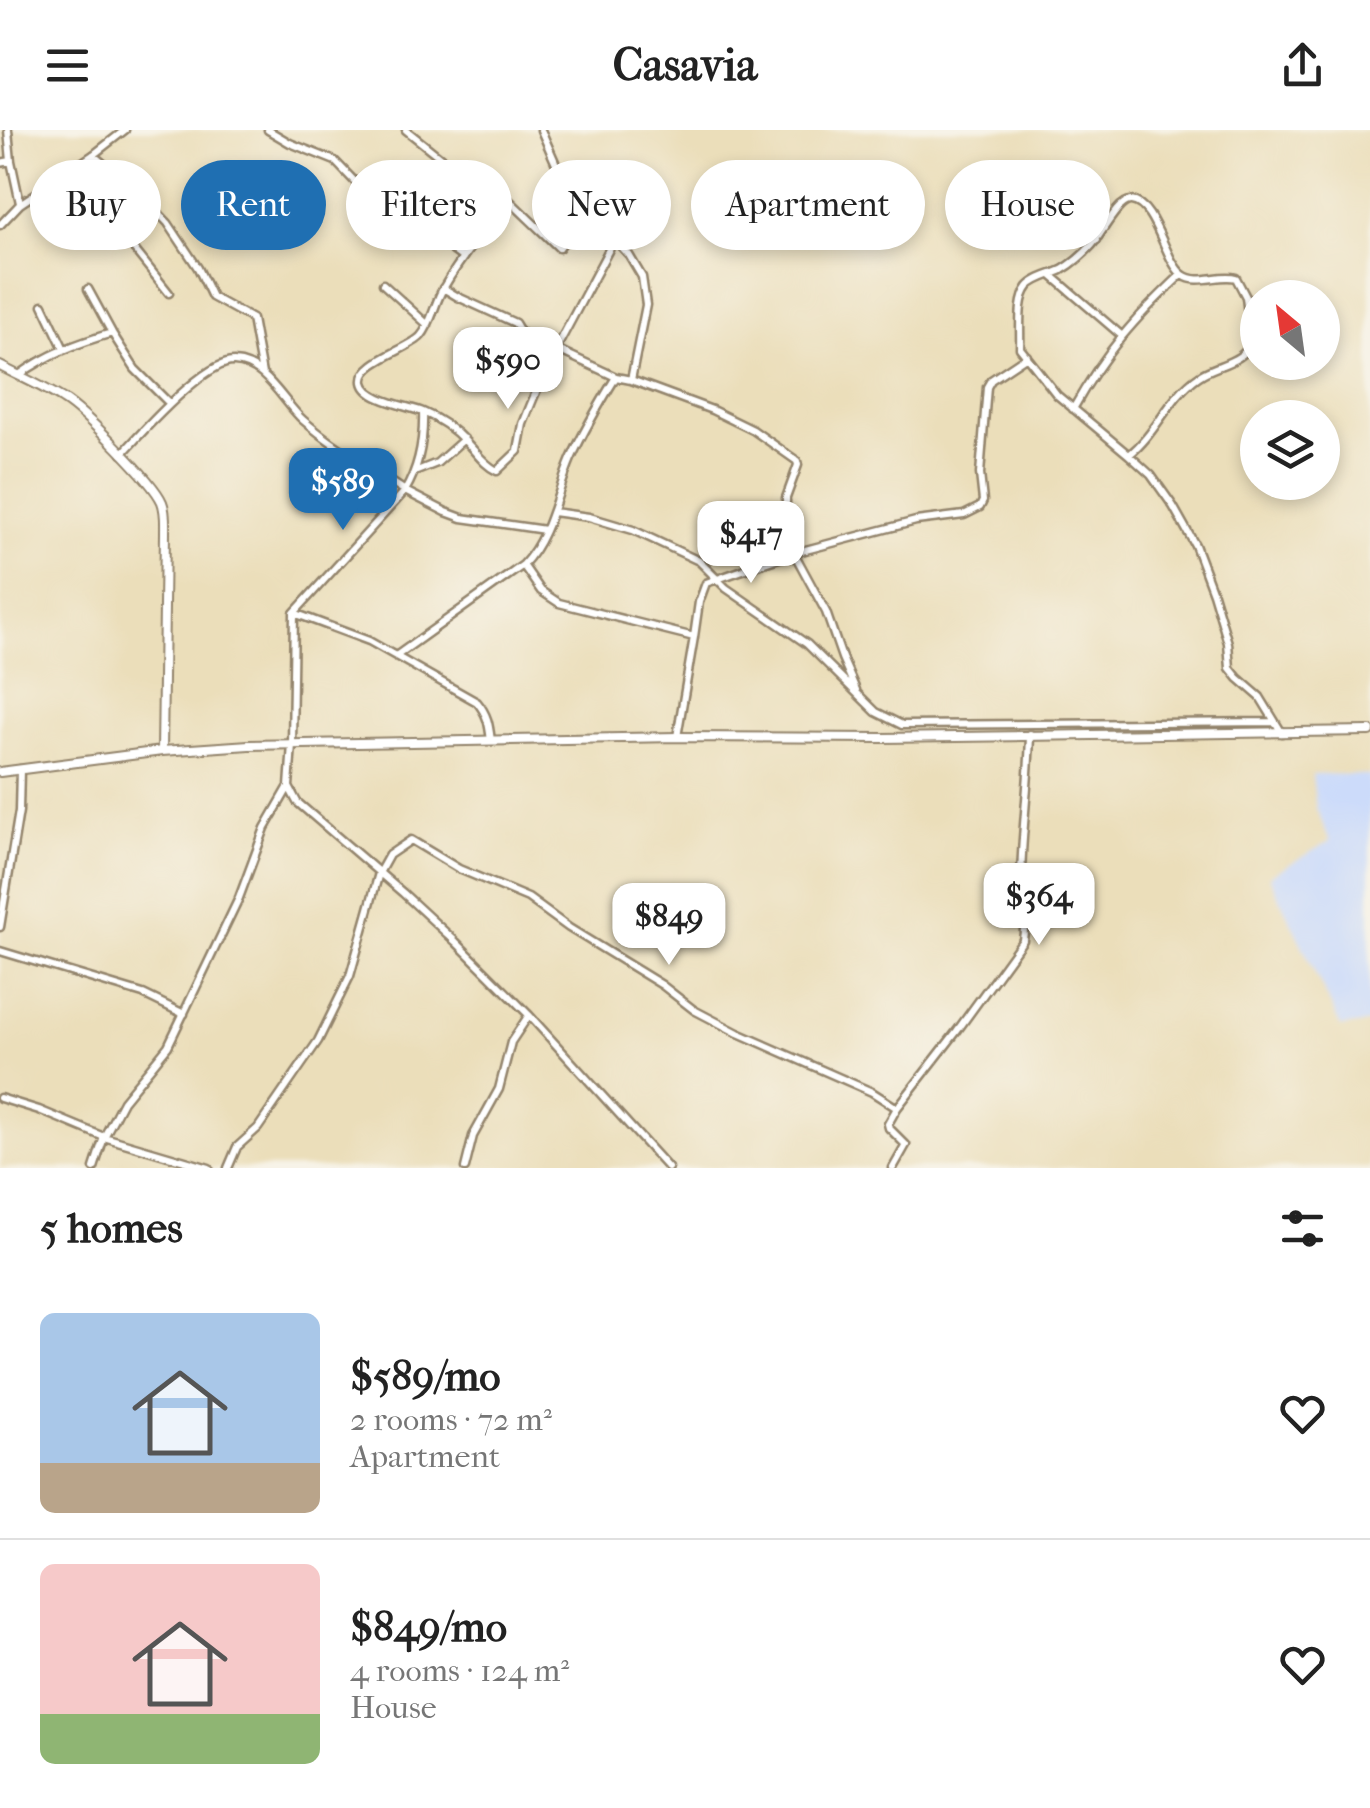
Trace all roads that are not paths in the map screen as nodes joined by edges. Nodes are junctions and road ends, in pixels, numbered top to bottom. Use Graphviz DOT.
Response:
graph roads {
  1 [pos="8,130"];
  2 [pos="125,130"];
  3 [pos="268,130"];
  4 [pos="541,130"];
  5 [pos="412,132"];
  6 [pos="94,156"];
  7 [pos="445,160"];
  8 [pos="554,160"];
  9 [pos="11,162"];
  10 [pos="0,163"];
  11 [pos="512,203"];
  12 [pos="20,204"];
  13 [pos="1110,220"];
  14 [pos="532,222"];
  15 [pos="0,225"];
  16 [pos="135,250"];
  17 [pos="469,250"];
  18 [pos="609,250"];
  19 [pos="624,250"];
  20 [pos="1087,250"];
  21 [pos="463,258"];
  22 [pos="1182,274"];
  23 [pos="1051,275"];
  24 [pos="383,284"];
  25 [pos="443,288"];
  26 [pos="88,289"];
  27 [pos="170,293"];
  28 [pos="43,305"];
  29 [pos="428,325"];
  30 [pos="112,332"];
  31 [pos="1121,335"];
  32 [pos="64,348"];
  33 [pos="1027,356"];
  34 [pos="0,366"];
  35 [pos="263,375"];
  36 [pos="18,376"];
  37 [pos="616,376"];
  38 [pos="630,380"];
  39 [pos="169,403"];
  40 [pos="1073,409"];
  41 [pos="424,412"];
  42 [pos="464,439"];
  43 [pos="122,454"];
  44 [pos="1129,454"];
  45 [pos="416,472"];
  46 [pos="405,491"];
  47 [pos="553,512"];
  48 [pos="786,515"];
  49 [pos="544,530"];
  50 [pos="794,552"];
  51 [pos="523,565"];
  52 [pos="743,570"];
  53 [pos="716,578"];
  54 [pos="294,613"];
  55 [pos="694,637"];
  56 [pos="396,656"];
  57 [pos="856,691"];
  58 [pos="1275,722"];
  59 [pos="1370,732"];
  60 [pos="1282,733"];
  61 [pos="1030,734"];
  62 [pos="677,737"];
  63 [pos="491,741"];
  64 [pos="292,744"];
  65 [pos="162,750"];
  66 [pos="20,768"];
  67 [pos="0,772"];
  68 [pos="289,787"];
  69 [pos="379,873"];
  70 [pos="0,927"];
  71 [pos="0,952"];
  72 [pos="184,1014"];
  73 [pos="530,1016"];
  74 [pos="0,1098"];
  75 [pos="898,1108"];
  76 [pos="104,1136"];
  77 [pos="192,1166"];
  78 [pos="94,1168"];
  79 [pos="208,1168"];
  80 [pos="228,1168"];
  81 [pos="465,1168"];
  82 [pos="668,1168"];
  83 [pos="893,1168"];
  1 -- 9 [label="street"];
  2 -- 6 [label="street"];
  3 -- 21 [label="street"];
  4 -- 8 [label="street"];
  5 -- 7 [label="street"];
  6 -- 12 [label="street"];
  6 -- 35 [label="street"];
  9 -- 10 [label="street"];
  9 -- 12 [label="street"];
  11 -- 14 [label="street"];
  12 -- 15 [label="street"];
  13 -- 22 [label="street"];
  16 -- 27 [label="street"];
  17 -- 21 [label="street"];
  18 -- 37 [label="street"];
  19 -- 38 [label="street"];
  20 -- 23 [label="street"];
  21 -- 25 [label="street"];
  22 -- 31 [label="street"];
  22 -- 44 [label="street"];
  23 -- 31 [label="street"];
  23 -- 33 [label="street"];
  24 -- 29 [label="street"];
  25 -- 29 [label="street"];
  25 -- 42 [label="street"];
  26 -- 30 [label="street"];
  28 -- 32 [label="street"];
  29 -- 41 [label="street"];
  30 -- 32 [label="street"];
  30 -- 39 [label="street"];
  31 -- 40 [label="street"];
  32 -- 36 [label="street"];
  33 -- 40 [label="street"];
  33 -- 50 [label="street"];
  34 -- 36 [label="main road"];
  35 -- 39 [label="street"];
  35 -- 46 [label="street"];
  36 -- 43 [label="main road"];
  37 -- 38 [label="street"];
  37 -- 47 [label="street"];
  38 -- 48 [label="street"];
  39 -- 43 [label="street"];
  40 -- 44 [label="street"];
  41 -- 42 [label="street"];
  41 -- 45 [label="street"];
  42 -- 45 [label="street"];
  43 -- 65 [label="main road"];
  44 -- 58 [label="street"];
  45 -- 46 [label="street"];
  46 -- 49 [label="street"];
  46 -- 54 [label="street"];
  47 -- 49 [label="street"];
  47 -- 53 [label="street"];
  48 -- 50 [label="street"];
  48 -- 52 [label="street"];
  49 -- 51 [label="street"];
  50 -- 52 [label="street"];
  50 -- 57 [label="street"];
  51 -- 55 [label="street"];
  51 -- 56 [label="street"];
  52 -- 53 [label="street"];
  53 -- 55 [label="street"];
  53 -- 57 [label="street"];
  54 -- 56 [label="street"];
  54 -- 64 [label="street"];
  55 -- 62 [label="street"];
  56 -- 63 [label="street"];
  57 -- 58 [label="street"];
  58 -- 60 [label="street"];
  59 -- 60 [label="main road"];
  60 -- 61 [label="main road"];
  61 -- 62 [label="main road"];
  61 -- 75 [label="street"];
  62 -- 63 [label="main road"];
  63 -- 64 [label="main road"];
  64 -- 65 [label="main road"];
  64 -- 68 [label="street"];
  65 -- 66 [label="main road"];
  66 -- 67 [label="main road"];
  66 -- 70 [label="street"];
  68 -- 69 [label="street"];
  68 -- 72 [label="street"];
  69 -- 73 [label="street"];
  69 -- 75 [label="street"];
  69 -- 80 [label="street"];
  71 -- 72 [label="street"];
  72 -- 76 [label="street"];
  73 -- 81 [label="street"];
  73 -- 82 [label="street"];
  74 -- 76 [label="street"];
  75 -- 83 [label="street"];
  76 -- 77 [label="street"];
  76 -- 78 [label="street"];
  77 -- 79 [label="street"];
}
